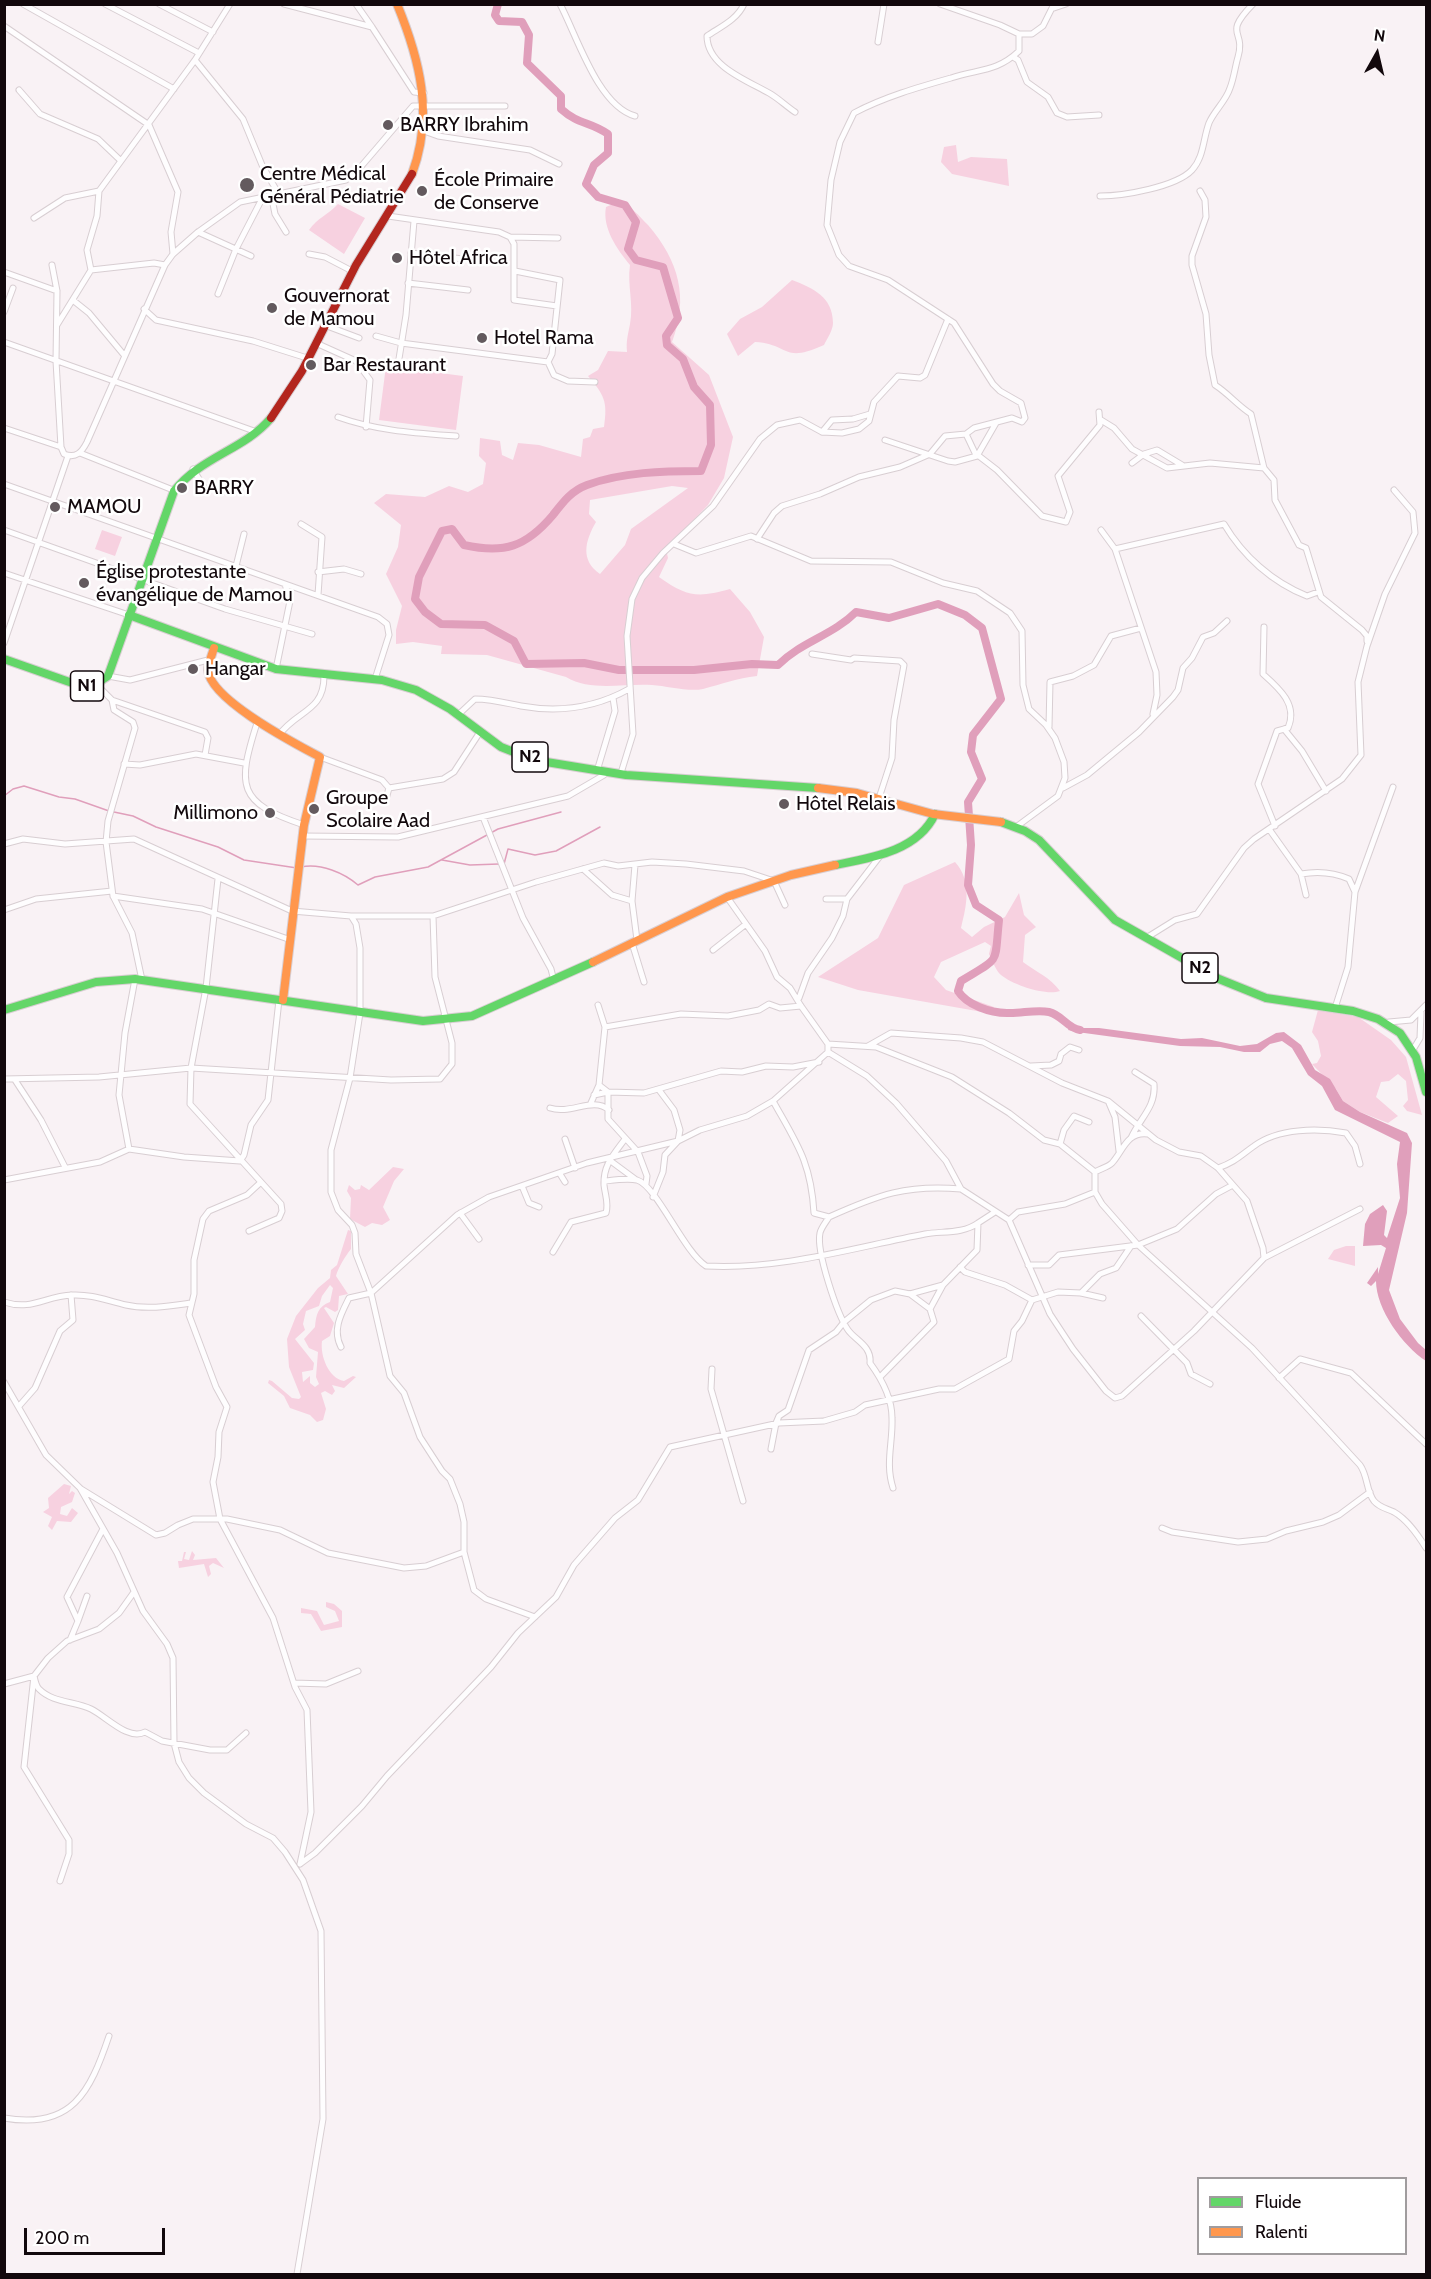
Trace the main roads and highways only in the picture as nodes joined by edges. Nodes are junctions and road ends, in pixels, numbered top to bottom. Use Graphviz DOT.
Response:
graph roads {
  1 [pos="397,4"];
  2 [pos="129,615"];
  3 [pos="214,648"];
  4 [pos="4,659"];
  5 [pos="935,814"];
  6 [pos="281,1000"];
  7 [pos="4,1010"];
  8 [pos="1426,1092"];
  1 -- 2 [label="main road, N1"];
  2 -- 3 [label="main road, N2"];
  2 -- 4 [label="main road, N1"];
  3 -- 5 [label="main road, N2"];
  3 -- 6 [label="main road"];
  5 -- 6 [label="main road"];
  5 -- 8 [label="main road, N2"];
  6 -- 7 [label="main road"];
}
